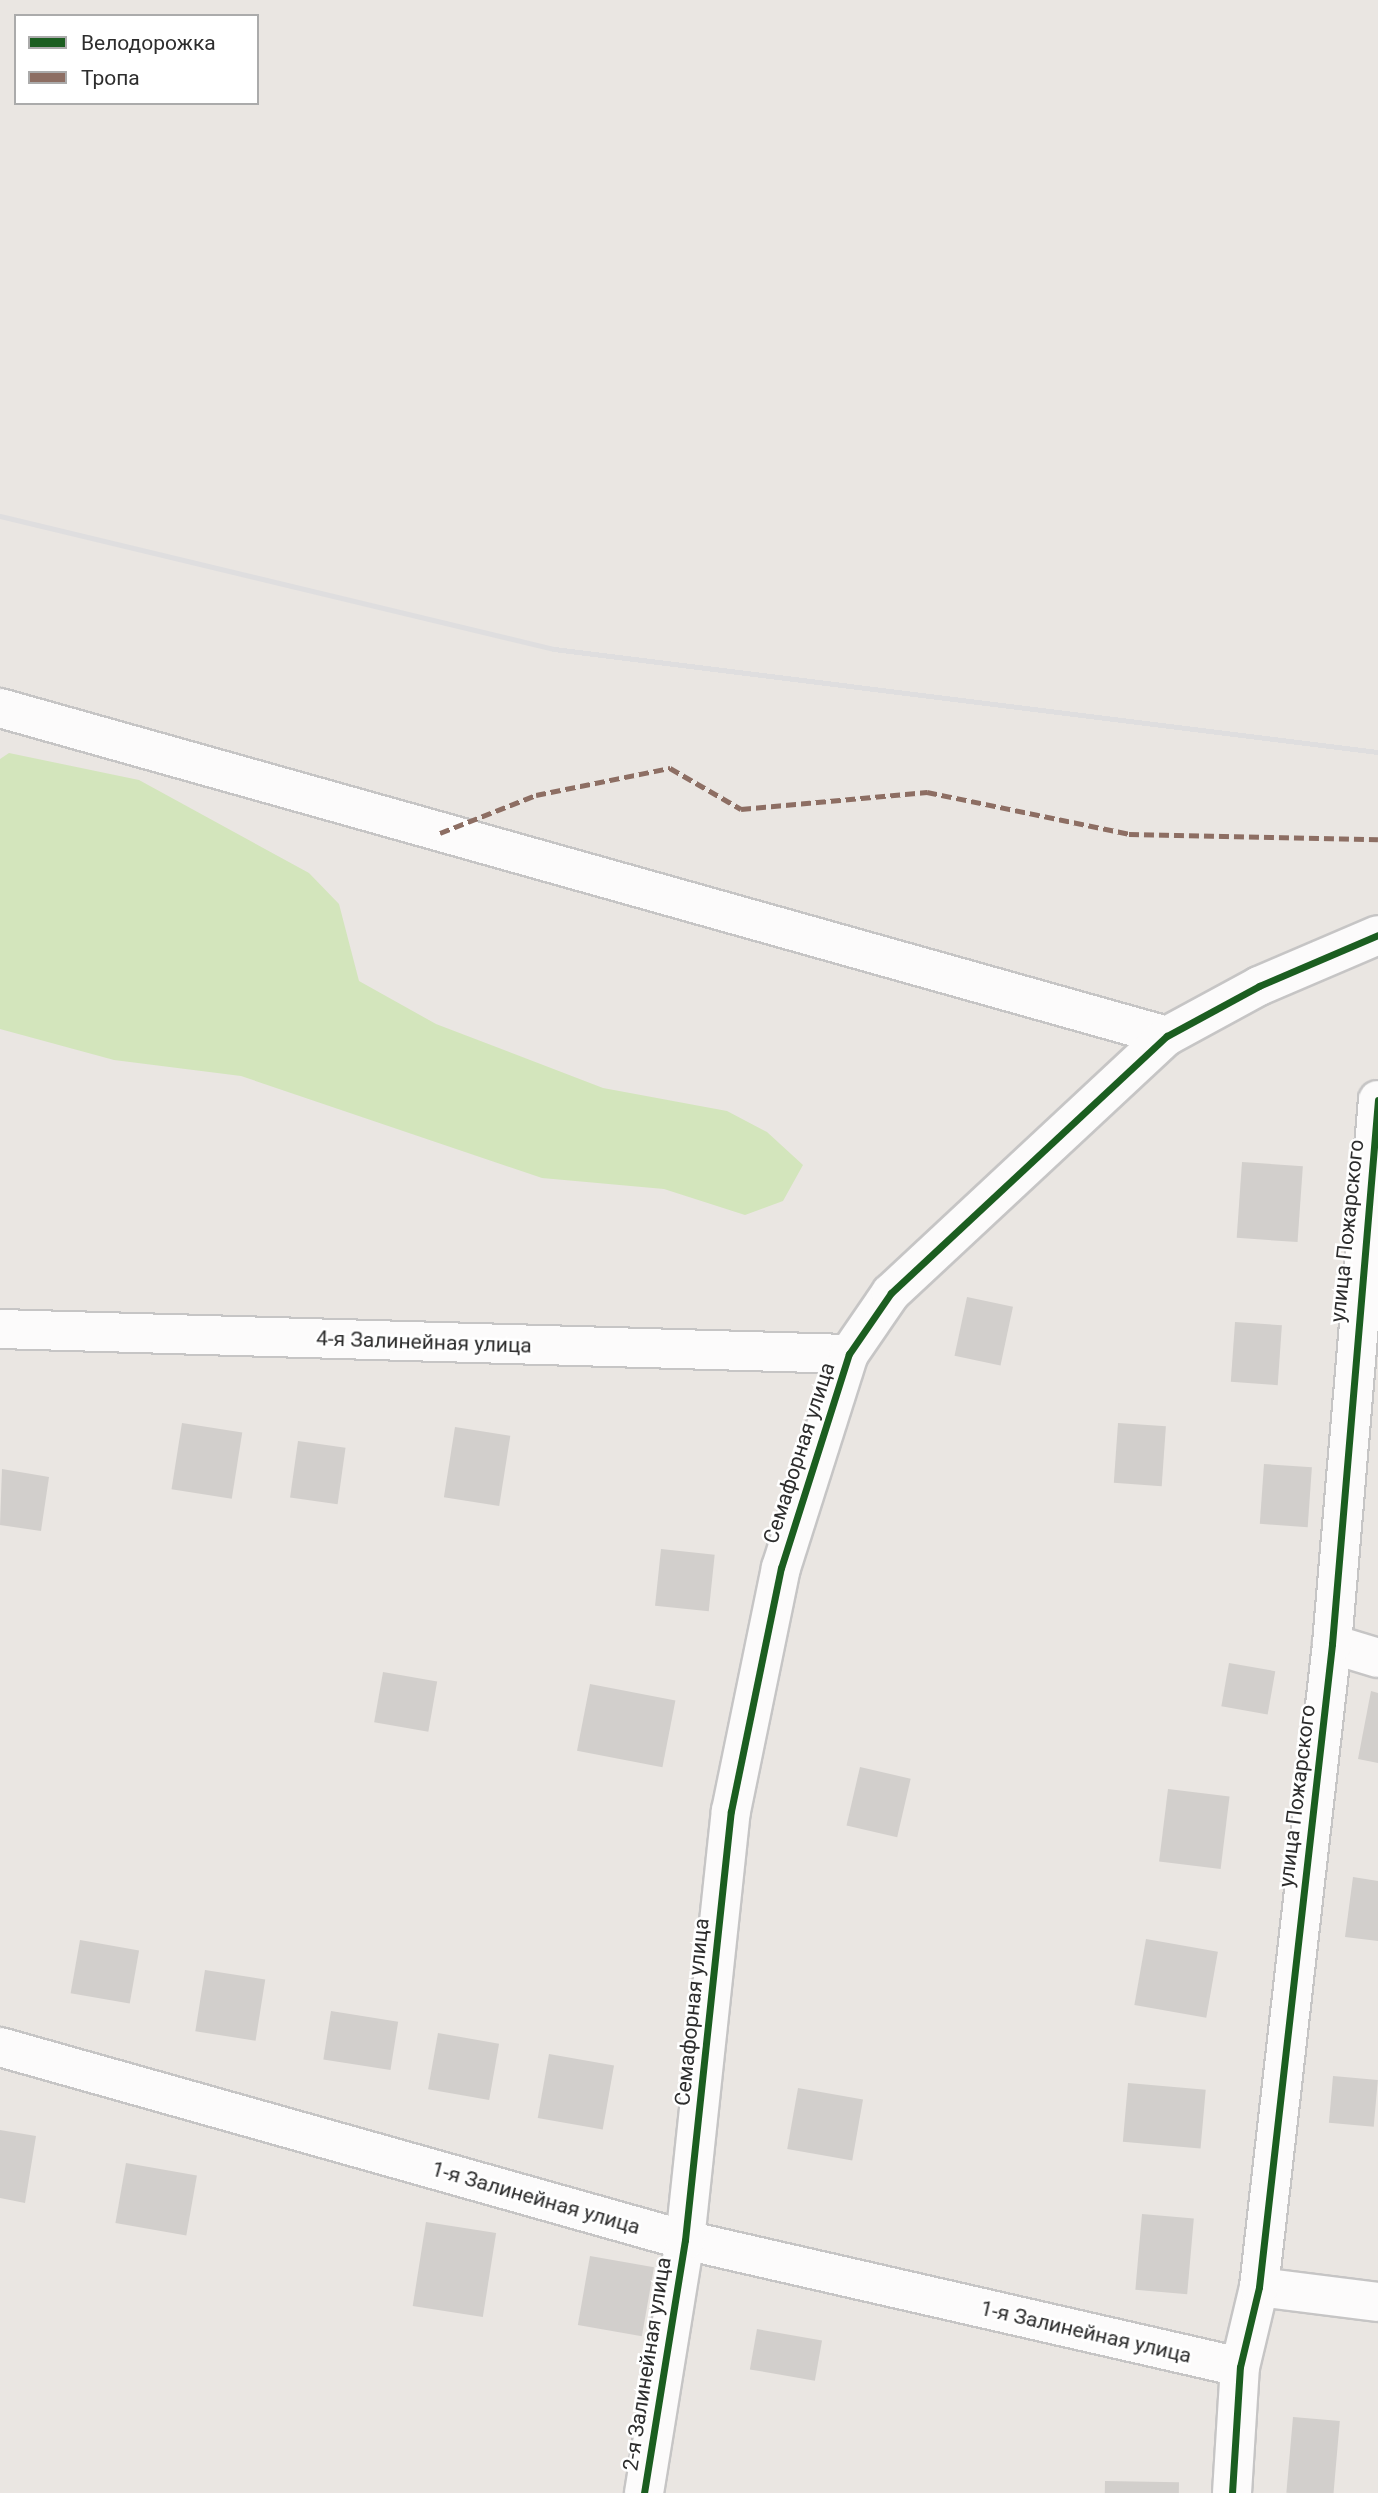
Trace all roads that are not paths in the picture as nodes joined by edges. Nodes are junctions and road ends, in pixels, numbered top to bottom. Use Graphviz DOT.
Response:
graph roads {
  1 [pos="0,708"];
  2 [pos="1378,935"];
  3 [pos="1167,1036"];
  4 [pos="1378,1100"];
  5 [pos="0,1329"];
  6 [pos="849,1354"];
  7 [pos="1332,1644"];
  8 [pos="1378,1658"];
  9 [pos="0,2047"];
  10 [pos="685,2240"];
  11 [pos="1259,2287"];
  12 [pos="1378,2302"];
  13 [pos="1240,2367"];
  14 [pos="644,2493"];
  15 [pos="1232,2493"];
  1 -- 3 [label="street"];
  2 -- 3 [label="street, Семафорная улица"];
  3 -- 6 [label="street, Семафорная улица"];
  4 -- 7 [label="street, улица Пожарского"];
  5 -- 6 [label="street, 4-я Залинейная улица"];
  6 -- 10 [label="street, Семафорная улица"];
  7 -- 8 [label="street"];
  7 -- 11 [label="street, улица Пожарского"];
  9 -- 10 [label="street, 1-я Залинейная улица"];
  10 -- 13 [label="street, 1-я Залинейная улица"];
  10 -- 14 [label="street, 2-я Залинейная улица"];
  11 -- 12 [label="street"];
  11 -- 13 [label="street, улица Пожарского"];
  13 -- 15 [label="street, улица Пожарского"];
}
